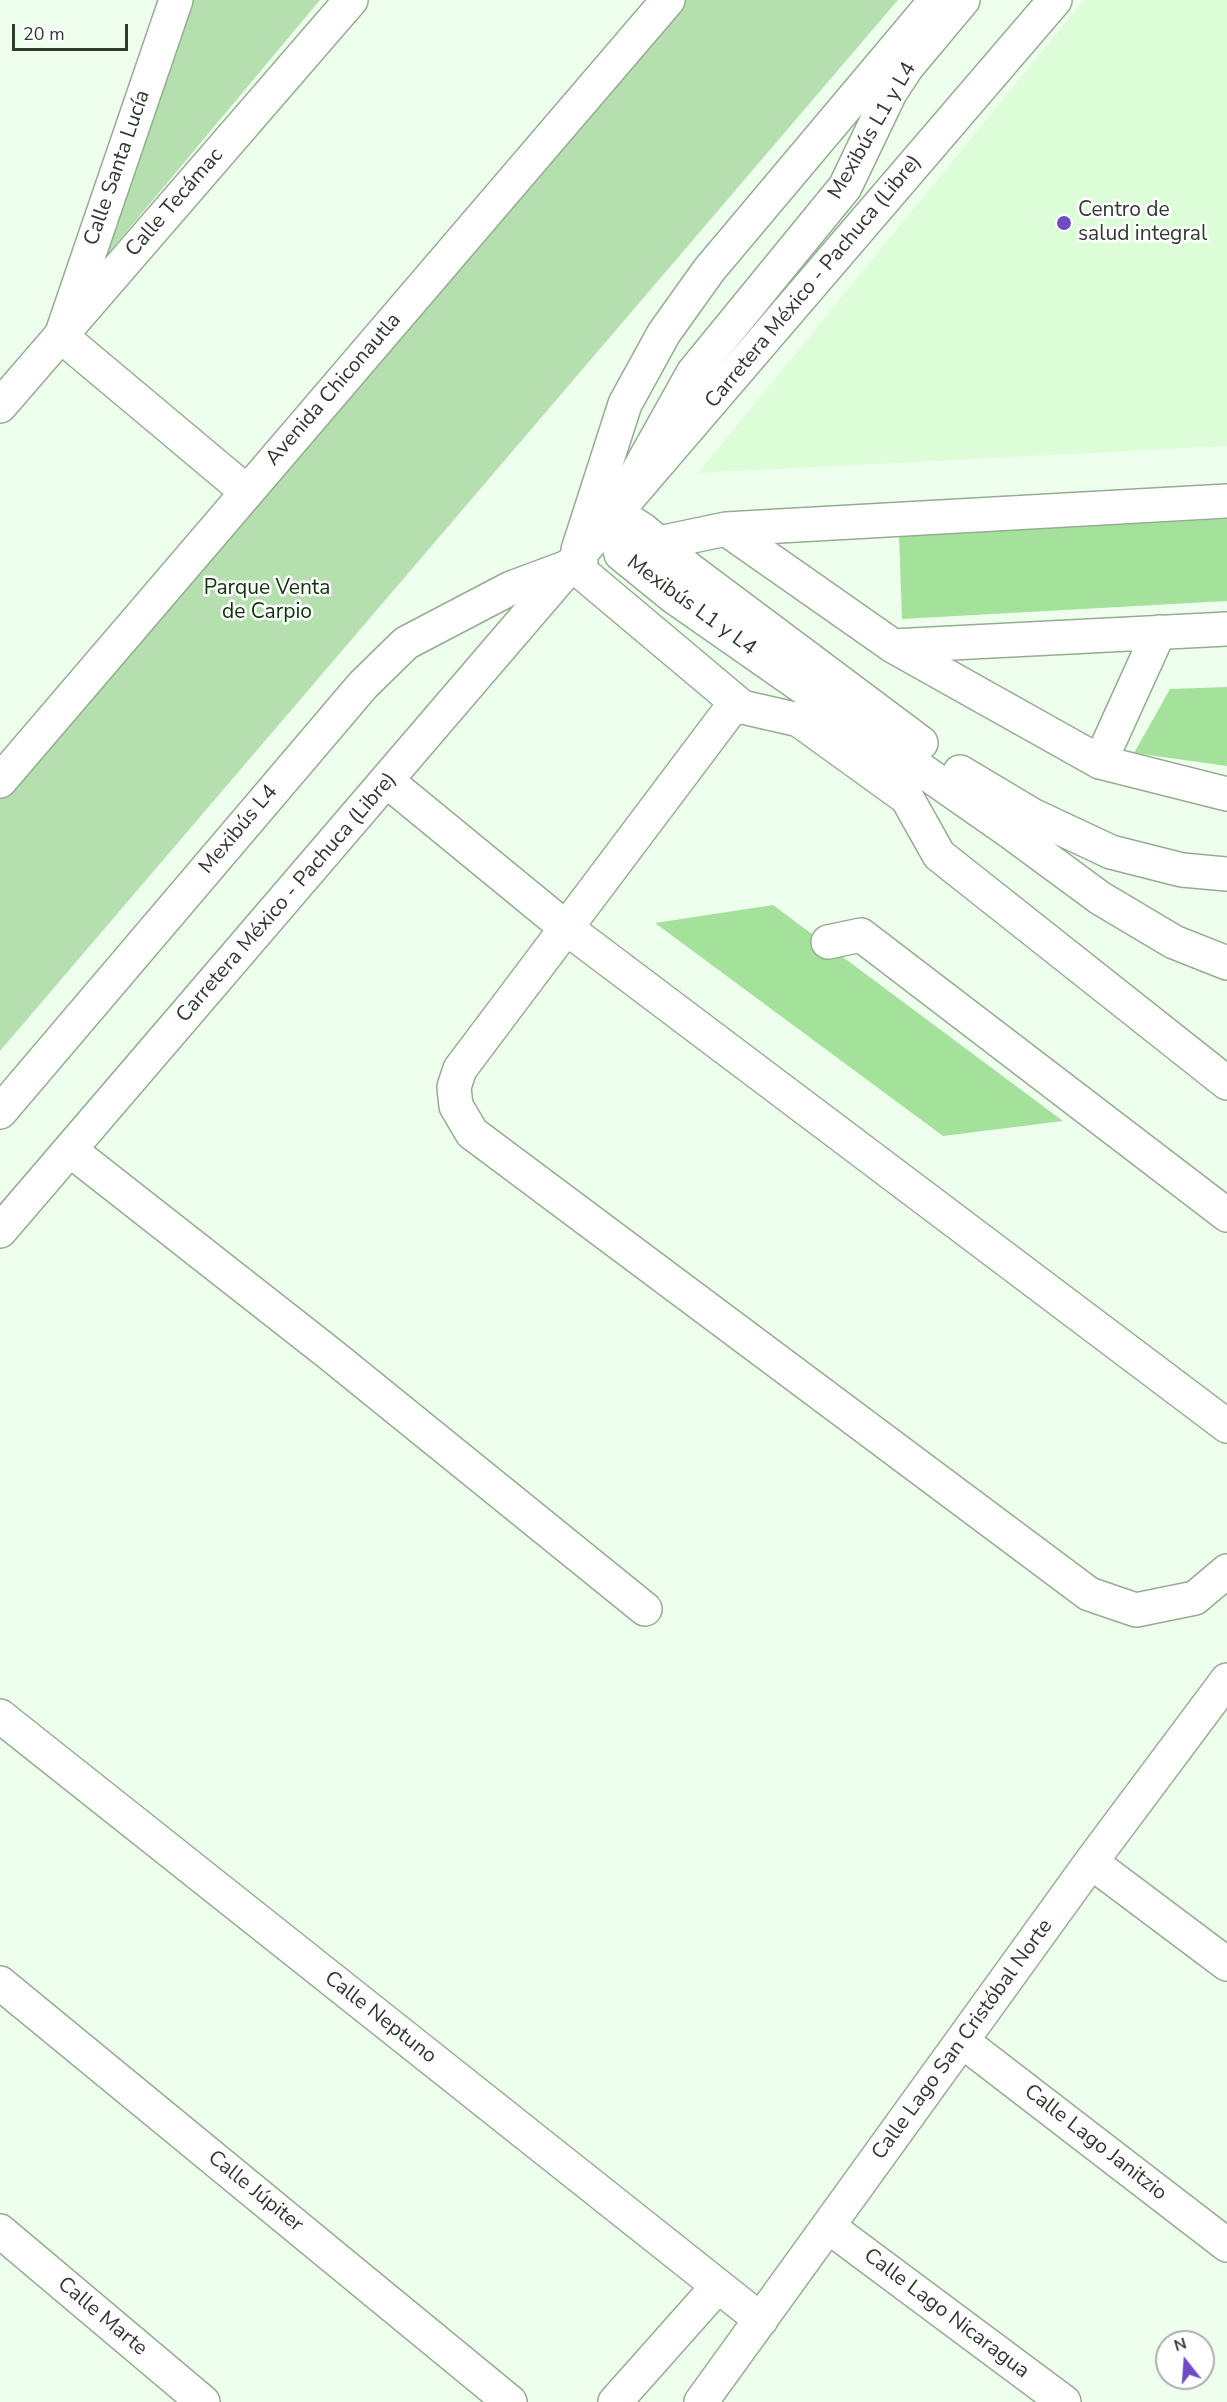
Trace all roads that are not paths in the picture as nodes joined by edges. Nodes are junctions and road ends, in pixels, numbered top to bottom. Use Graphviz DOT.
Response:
graph roads {
  1 [pos="176,0"];
  2 [pos="351,0"];
  3 [pos="668,0"];
  4 [pos="936,0"];
  5 [pos="963,0"];
  6 [pos="1036,0"];
  7 [pos="1055,0"];
  8 [pos="61,336"];
  9 [pos="0,406"];
  10 [pos="660,463"];
  11 [pos="247,492"];
  12 [pos="1227,501"];
  13 [pos="612,518"];
  14 [pos="726,529"];
  15 [pos="651,537"];
  16 [pos="578,551"];
  17 [pos="621,554"];
  18 [pos="1227,628"];
  19 [pos="1160,632"];
  20 [pos="893,646"];
  21 [pos="736,702"];
  22 [pos="1100,762"];
  23 [pos="0,781"];
  24 [pos="387,781"];
  25 [pos="1227,794"];
  26 [pos="1227,874"];
  27 [pos="565,927"];
  28 [pos="828,942"];
  29 [pos="1227,963"];
  30 [pos="1227,1083"];
  31 [pos="0,1112"];
  32 [pos="70,1150"];
  33 [pos="1227,1215"];
  34 [pos="0,1231"];
  35 [pos="1227,1425"];
  36 [pos="1227,1571"];
  37 [pos="645,1609"];
  38 [pos="1227,1680"];
  39 [pos="0,1716"];
  40 [pos="1091,1862"];
  41 [pos="1227,1964"];
  42 [pos="0,1983"];
  43 [pos="962,2041"];
  44 [pos="829,2227"];
  45 [pos="0,2231"];
  46 [pos="1227,2245"];
  47 [pos="718,2286"];
  48 [pos="761,2320"];
  49 [pos="203,2402"];
  50 [pos="510,2402"];
  51 [pos="615,2402"];
  52 [pos="701,2402"];
  53 [pos="1064,2402"];
  1 -- 8 [label="street, Calle Santa Lucía"];
  2 -- 8 [label="street, Calle Tecámac"];
  3 -- 11 [label="street, Avenida Chiconautla"];
  4 -- 16 [label="street, Carretera México - Pachuca (Libre)"];
  5 -- 13 [label="street, Mexibús L1 y L4"];
  6 -- 10 [label="street, Mexibús L1 y L4"];
  7 -- 10 [label="street, Carretera México - Pachuca (Libre)"];
  8 -- 9 [label="street, Calle Tecámac"];
  8 -- 11 [label="street"];
  10 -- 13 [label="street, Carretera México - Pachuca (Libre)"];
  10 -- 15 [label="street, Mexibús L1 y L4"];
  11 -- 23 [label="street, Avenida Chiconautla"];
  12 -- 14 [label="street"];
  13 -- 15 [label="street"];
  13 -- 16 [label="street, Mexibús L4"];
  13 -- 17 [label="street, Mexibús L1 y L4"];
  14 -- 15 [label="street"];
  14 -- 20 [label="street"];
  15 -- 26 [label="street, Mexibús L1 y L4"];
  16 -- 17 [label="street, Mexibús L4"];
  16 -- 21 [label="street"];
  16 -- 24 [label="street, Carretera México - Pachuca (Libre)"];
  16 -- 31 [label="street, Mexibús L4"];
  17 -- 29 [label="street, Mexibús L1 y L4"];
  18 -- 19 [label="street"];
  19 -- 20 [label="street"];
  19 -- 22 [label="street"];
  20 -- 22 [label="street"];
  21 -- 27 [label="street"];
  21 -- 30 [label="street"];
  22 -- 25 [label="street"];
  24 -- 27 [label="street"];
  24 -- 32 [label="street, Carretera México - Pachuca (Libre)"];
  27 -- 35 [label="street"];
  27 -- 36 [label="street"];
  28 -- 33 [label="street"];
  32 -- 34 [label="street, Carretera México - Pachuca (Libre)"];
  32 -- 37 [label="street"];
  38 -- 40 [label="street, Calle Lago San Cristóbal Norte"];
  39 -- 47 [label="street, Calle Neptuno"];
  40 -- 41 [label="street"];
  40 -- 43 [label="street, Calle Lago San Cristóbal Norte"];
  42 -- 50 [label="street, Calle Júpiter"];
  43 -- 44 [label="street, Calle Lago San Cristóbal Norte"];
  43 -- 46 [label="street, Calle Lago Janitzio"];
  44 -- 48 [label="street, Calle Lago San Cristóbal Norte"];
  44 -- 53 [label="street, Calle Lago Nicaragua"];
  45 -- 49 [label="street, Calle Marte"];
  47 -- 48 [label="street, Calle Neptuno"];
  47 -- 51 [label="street"];
  48 -- 52 [label="street, Calle Lago San Cristóbal Norte"];
}
